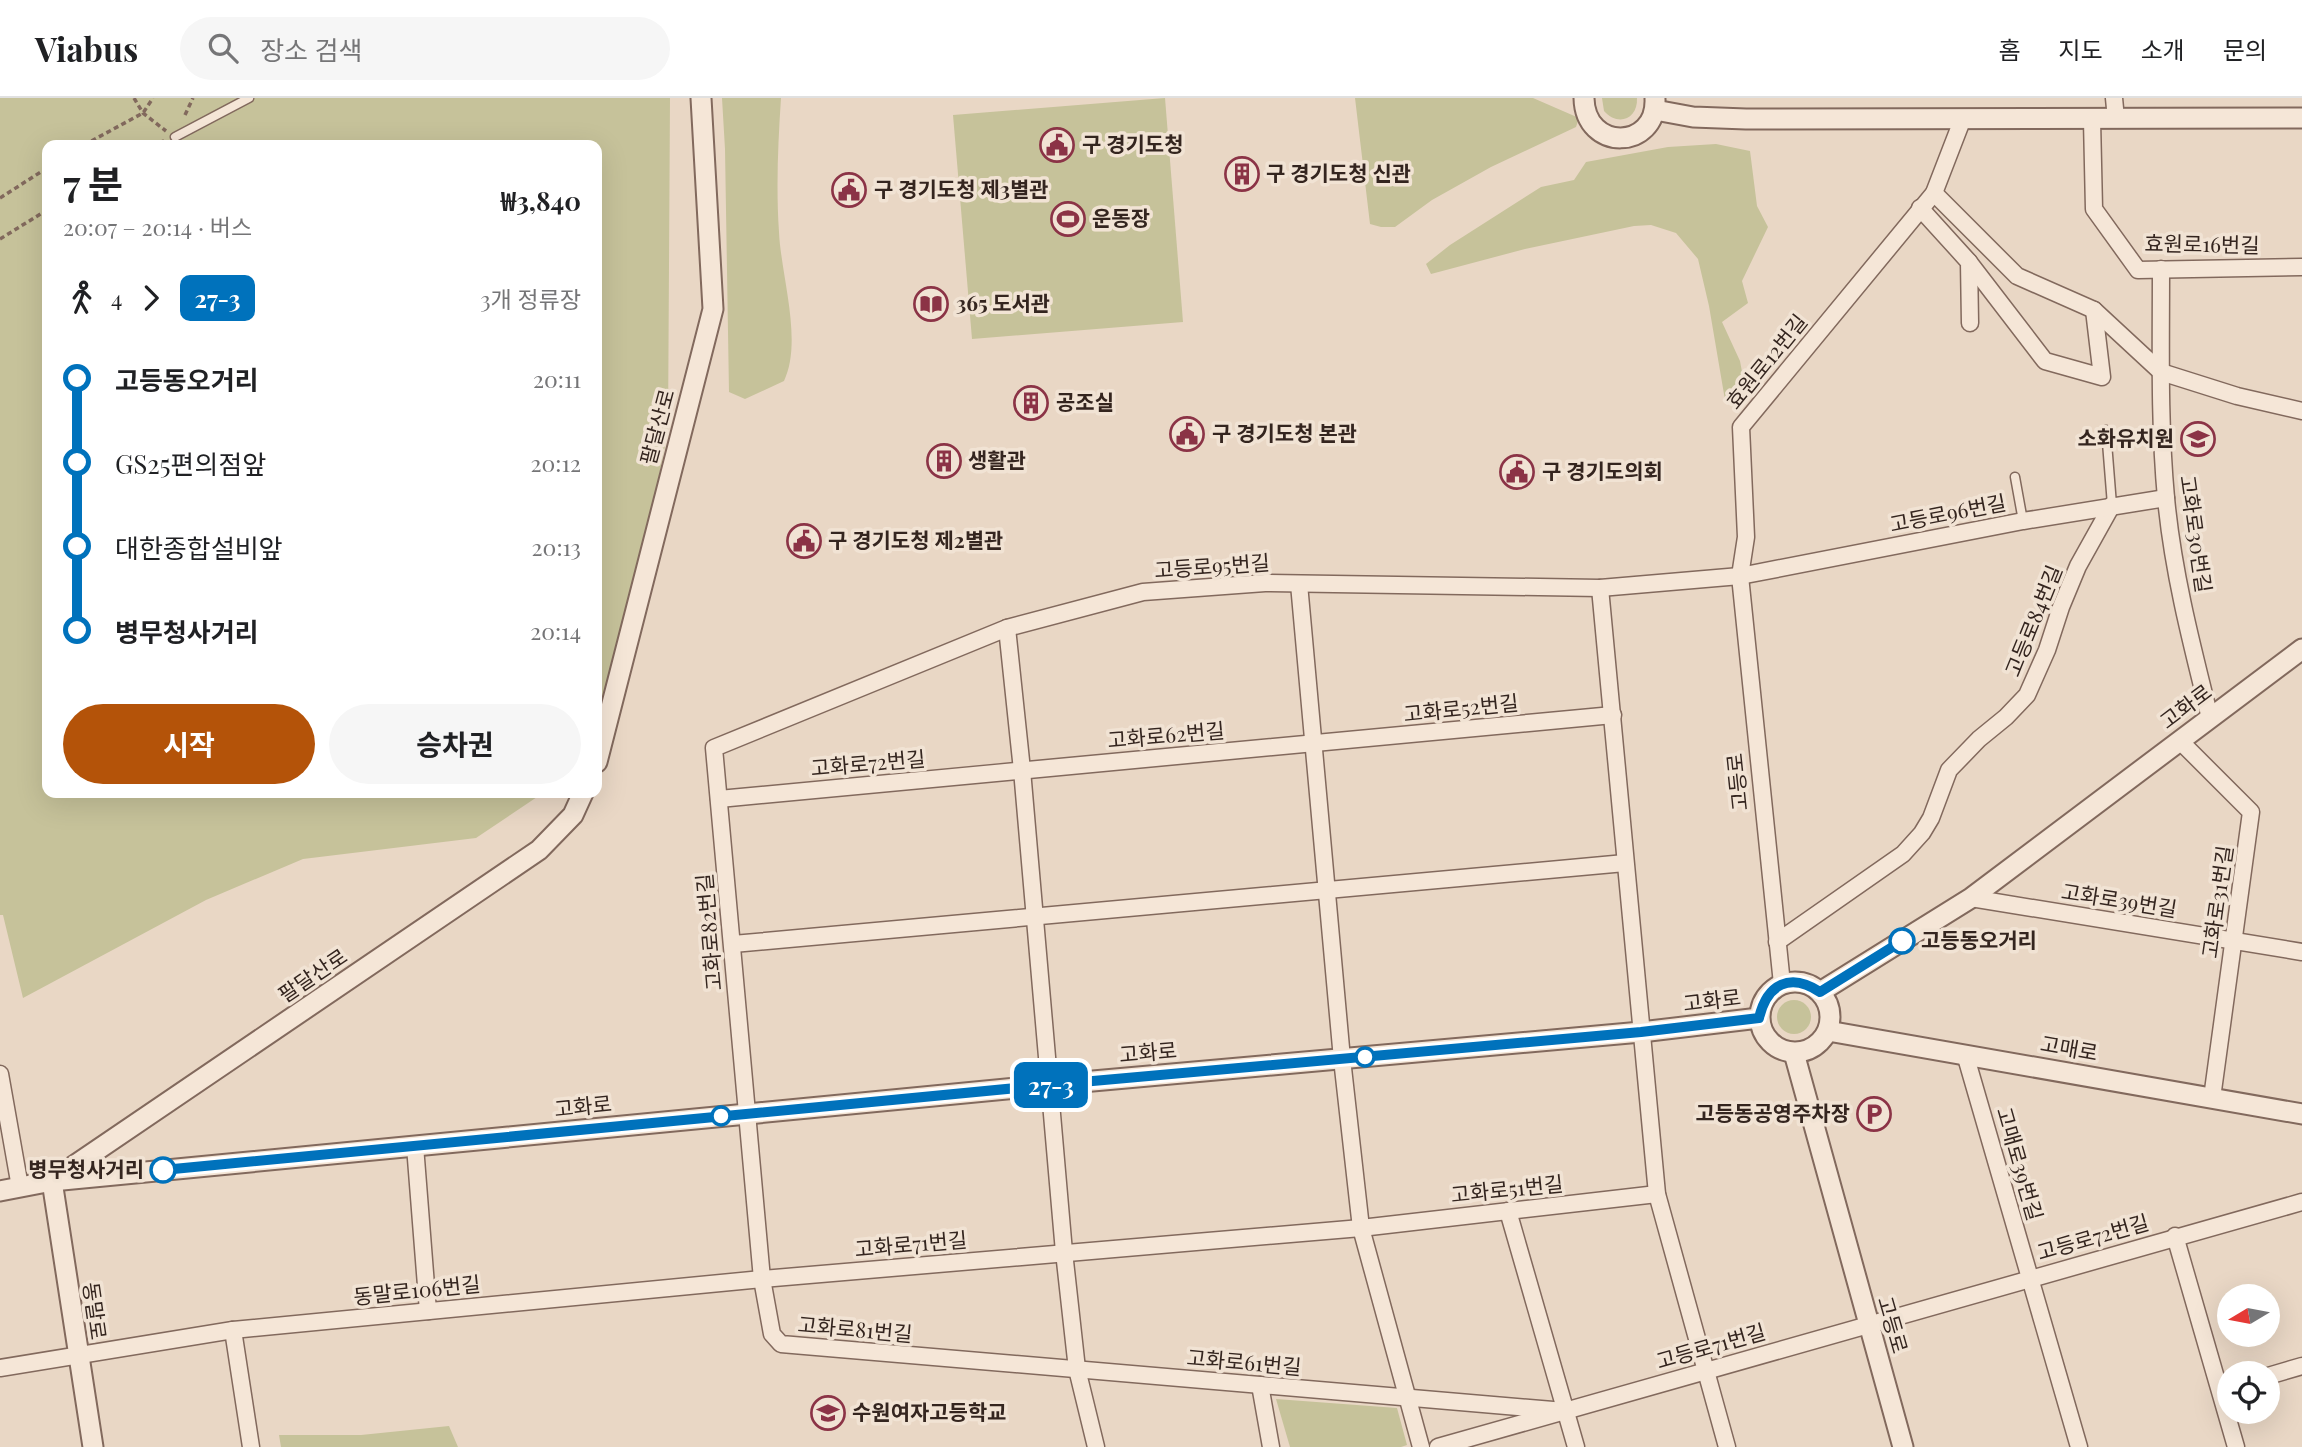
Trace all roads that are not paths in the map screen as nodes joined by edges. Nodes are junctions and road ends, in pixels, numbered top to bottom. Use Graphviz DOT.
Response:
graph roads {
  1 [pos="249,98"];
  2 [pos="701,98"];
  3 [pos="1584,98"];
  4 [pos="2114,98"];
  5 [pos="1655,104"];
  6 [pos="1963,118"];
  7 [pos="2302,118"];
  8 [pos="2116,119"];
  9 [pos="2092,120"];
  10 [pos="175,137"];
  11 [pos="1934,192"];
  12 [pos="1920,208"];
  13 [pos="1969,261"];
  14 [pos="2302,267"];
  15 [pos="2161,269"];
  16 [pos="2094,310"];
  17 [pos="1970,323"];
  18 [pos="2161,372"];
  19 [pos="2302,411"];
  20 [pos="2106,430"];
  21 [pos="2015,477"];
  22 [pos="2166,498"];
  23 [pos="2112,505"];
  24 [pos="2024,521"];
  25 [pos="1740,576"];
  26 [pos="1299,584"];
  27 [pos="1600,588"];
  28 [pos="1007,628"];
  29 [pos="2302,649"];
  30 [pos="1613,715"];
  31 [pos="2210,718"];
  32 [pos="2180,741"];
  33 [pos="602,742"];
  34 [pos="1313,744"];
  35 [pos="714,748"];
  36 [pos="1022,770"];
  37 [pos="581,798"];
  38 [pos="719,799"];
  39 [pos="1625,863"];
  40 [pos="1326,890"];
  41 [pos="1971,898"];
  42 [pos="1035,918"];
  43 [pos="2234,941"];
  44 [pos="1777,942"];
  45 [pos="733,944"];
  46 [pos="2302,952"];
  47 [pos="1782,984"];
  48 [pos="1820,992"];
  49 [pos="1759,1018"];
  50 [pos="1828,1031"];
  51 [pos="1641,1032"];
  52 [pos="1794,1053"];
  53 [pos="1965,1054"];
  54 [pos="1342,1059"];
  55 [pos="0,1074"];
  56 [pos="1048,1085"];
  57 [pos="2212,1098"];
  58 [pos="746,1114"];
  59 [pos="2302,1114"];
  60 [pos="415,1146"];
  61 [pos="52,1181"];
  62 [pos="10,1189"];
  63 [pos="1657,1194"];
  64 [pos="2302,1202"];
  65 [pos="1508,1211"];
  66 [pos="1361,1228"];
  67 [pos="2175,1236"];
  68 [pos="1064,1252"];
  69 [pos="2031,1278"];
  70 [pos="762,1279"];
  71 [pos="428,1311"];
  72 [pos="1868,1324"];
  73 [pos="233,1330"];
  74 [pos="78,1354"];
  75 [pos="2217,1364"];
  76 [pos="2302,1366"];
  77 [pos="0,1368"];
  78 [pos="1077,1370"];
  79 [pos="1705,1371"];
  80 [pos="2280,1372"];
  81 [pos="1260,1385"];
  82 [pos="1407,1397"];
  83 [pos="1565,1411"];
  84 [pos="2232,1424"];
  85 [pos="93,1447"];
  86 [pos="251,1447"];
  87 [pos="1096,1447"];
  88 [pos="1271,1447"];
  89 [pos="1420,1447"];
  90 [pos="1438,1447"];
  91 [pos="1576,1447"];
  92 [pos="1727,1447"];
  93 [pos="1903,1447"];
  94 [pos="2079,1447"];
  95 [pos="2236,1447"];
  1 -- 10 [label="lane"];
  2 -- 33 [label="street, 팔달산로"];
  3 -- 5 [label="street"];
  4 -- 8 [label="street"];
  5 -- 6 [label="street"];
  6 -- 9 [label="street"];
  6 -- 11 [label="street, 효원로12번길"];
  7 -- 8 [label="street"];
  8 -- 9 [label="street"];
  9 -- 15 [label="street, 효원로16번길"];
  11 -- 12 [label="street, 효원로12번길"];
  11 -- 16 [label="street"];
  12 -- 13 [label="street"];
  12 -- 25 [label="street, 효원로12번길"];
  13 -- 16 [label="street"];
  13 -- 17 [label="street"];
  14 -- 15 [label="street, 효원로16번길"];
  15 -- 18 [label="street, 고화로30번길"];
  16 -- 18 [label="street"];
  18 -- 19 [label="street"];
  18 -- 22 [label="street, 고화로30번길"];
  20 -- 23 [label="lane"];
  21 -- 24 [label="lane"];
  22 -- 23 [label="street, 고등로96번길"];
  22 -- 31 [label="street, 고화로30번길"];
  23 -- 24 [label="street, 고등로96번길"];
  23 -- 44 [label="street, 고등로84번길"];
  24 -- 25 [label="street, 고등로96번길"];
  25 -- 27 [label="street, 고등로95번길"];
  25 -- 44 [label="street, 고등로"];
  26 -- 27 [label="street, 고등로95번길"];
  26 -- 28 [label="street, 고등로95번길"];
  26 -- 34 [label="street"];
  27 -- 30 [label="street"];
  28 -- 35 [label="street, 고등로95번길"];
  28 -- 36 [label="street"];
  29 -- 31 [label="street, 고화로"];
  30 -- 34 [label="street, 고화로52번길"];
  30 -- 39 [label="street"];
  31 -- 32 [label="street, 고화로"];
  32 -- 41 [label="street, 고화로"];
  32 -- 43 [label="street, 고화로31번길"];
  34 -- 36 [label="street, 고화로62번길"];
  34 -- 40 [label="street"];
  35 -- 38 [label="street, 고화로82번길"];
  36 -- 38 [label="street, 고화로72번길"];
  36 -- 42 [label="street"];
  37 -- 61 [label="street, 팔달산로"];
  38 -- 45 [label="street, 고화로82번길"];
  39 -- 40 [label="street"];
  39 -- 51 [label="street"];
  40 -- 42 [label="street"];
  40 -- 54 [label="street"];
  41 -- 43 [label="street, 고화로39번길"];
  41 -- 48 [label="street, 고화로"];
  42 -- 45 [label="street"];
  42 -- 56 [label="street"];
  43 -- 46 [label="street, 고화로39번길"];
  43 -- 57 [label="street, 고화로31번길"];
  44 -- 47 [label="street, 고등로"];
  45 -- 58 [label="street, 고화로82번길"];
  47 -- 48 [label="street"];
  47 -- 49 [label="street"];
  48 -- 50 [label="street"];
  49 -- 51 [label="street, 고화로"];
  49 -- 52 [label="street"];
  50 -- 52 [label="street"];
  50 -- 53 [label="street, 고매로"];
  51 -- 54 [label="street, 고화로"];
  51 -- 63 [label="street"];
  52 -- 72 [label="street, 고등로"];
  53 -- 57 [label="street, 고매로"];
  53 -- 69 [label="street, 고매로39번길"];
  54 -- 56 [label="street, 고화로"];
  54 -- 66 [label="street"];
  55 -- 62 [label="street"];
  56 -- 58 [label="street, 고화로"];
  56 -- 68 [label="street"];
  57 -- 59 [label="street, 고매로"];
  58 -- 60 [label="street, 고화로"];
  58 -- 70 [label="street, 고화로81번길"];
  60 -- 61 [label="street, 고화로"];
  60 -- 71 [label="street"];
  61 -- 62 [label="street, 고화로"];
  61 -- 74 [label="street, 동말로"];
  63 -- 65 [label="street, 고화로51번길"];
  63 -- 79 [label="street"];
  64 -- 67 [label="street"];
  65 -- 66 [label="street, 고화로51번길"];
  65 -- 83 [label="street"];
  66 -- 68 [label="street"];
  66 -- 82 [label="street"];
  67 -- 69 [label="street, 고등로72번길"];
  67 -- 75 [label="street, 고등로72번길"];
  68 -- 70 [label="street, 고화로71번길"];
  68 -- 78 [label="street"];
  69 -- 72 [label="street, 고등로72번길"];
  69 -- 94 [label="street, 고매로39번길"];
  70 -- 71 [label="street, 동말로106번길"];
  70 -- 78 [label="street, 고화로81번길"];
  71 -- 73 [label="street, 동말로106번길"];
  72 -- 79 [label="street, 고등로71번길"];
  72 -- 93 [label="street, 고등로"];
  73 -- 74 [label="street, 동말로106번길"];
  73 -- 86 [label="street"];
  74 -- 77 [label="street, 동말로106번길"];
  74 -- 85 [label="street, 동말로"];
  76 -- 80 [label="street"];
  78 -- 81 [label="street, 고화로61번길"];
  78 -- 87 [label="street"];
  79 -- 83 [label="street, 고등로71번길"];
  79 -- 92 [label="street"];
  81 -- 82 [label="street, 고화로61번길"];
  81 -- 88 [label="street"];
  82 -- 83 [label="street, 고화로61번길"];
  82 -- 89 [label="street"];
  83 -- 90 [label="street, 고등로71번길"];
  83 -- 91 [label="street"];
  84 -- 95 [label="street, 고등로72번길"];
}
